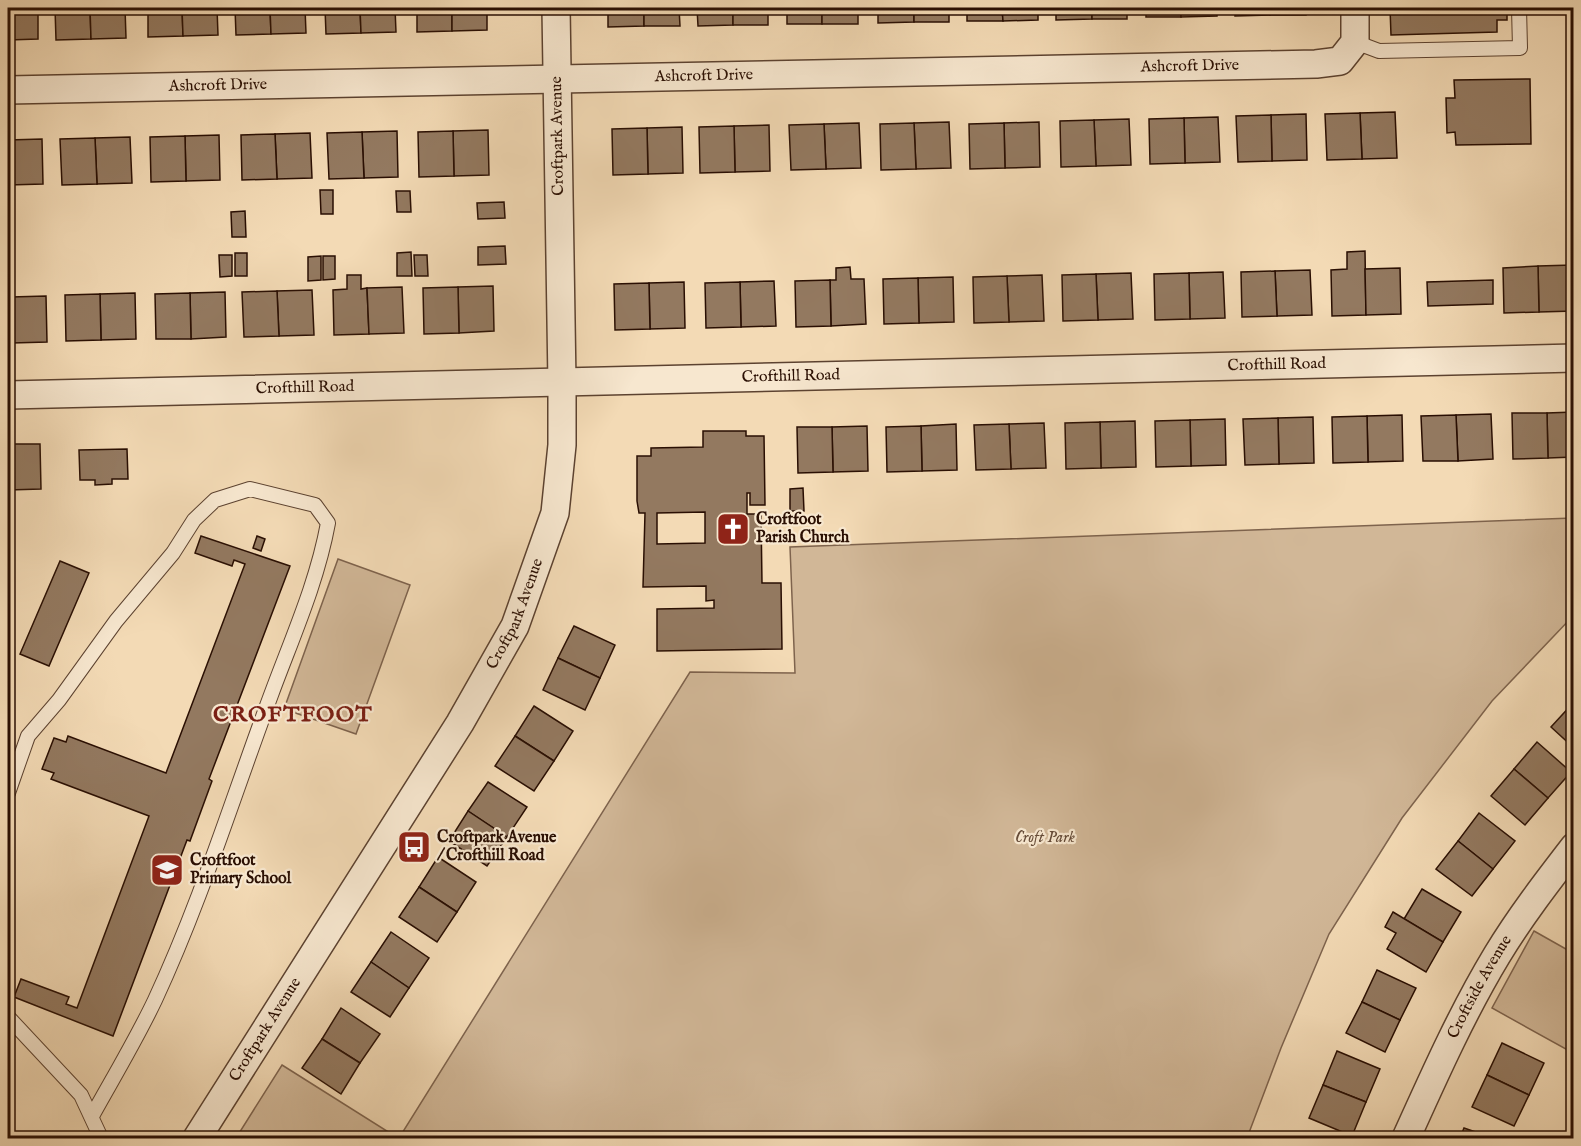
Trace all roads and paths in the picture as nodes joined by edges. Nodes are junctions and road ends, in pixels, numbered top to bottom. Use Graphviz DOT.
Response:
graph roads {
  1 [pos="556,8"];
  2 [pos="1355,8"];
  3 [pos="1519,8"];
  4 [pos="1355,42"];
  5 [pos="557,80"];
  6 [pos="8,90"];
  7 [pos="1574,358"];
  8 [pos="562,383"];
  9 [pos="8,395"];
  10 [pos="8,793"];
  11 [pos="1574,847"];
  12 [pos="8,1017"];
  13 [pos="92,1116"];
  14 [pos="101,1138"];
  15 [pos="196,1138"];
  16 [pos="1406,1138"];
  1 -- 5 [label="street, Croftpark Avenue"];
  2 -- 4 [label="street"];
  3 -- 4 [label="lane"];
  4 -- 5 [label="street, Ashcroft Drive"];
  5 -- 6 [label="street, Ashcroft Drive"];
  5 -- 8 [label="street, Croftpark Avenue"];
  7 -- 8 [label="street, Crofthill Road"];
  8 -- 9 [label="street, Crofthill Road"];
  8 -- 15 [label="street, Croftpark Avenue"];
  10 -- 13 [label="lane"];
  11 -- 16 [label="street, Croftside Avenue"];
  12 -- 13 [label="lane"];
  13 -- 14 [label="lane"];
}
